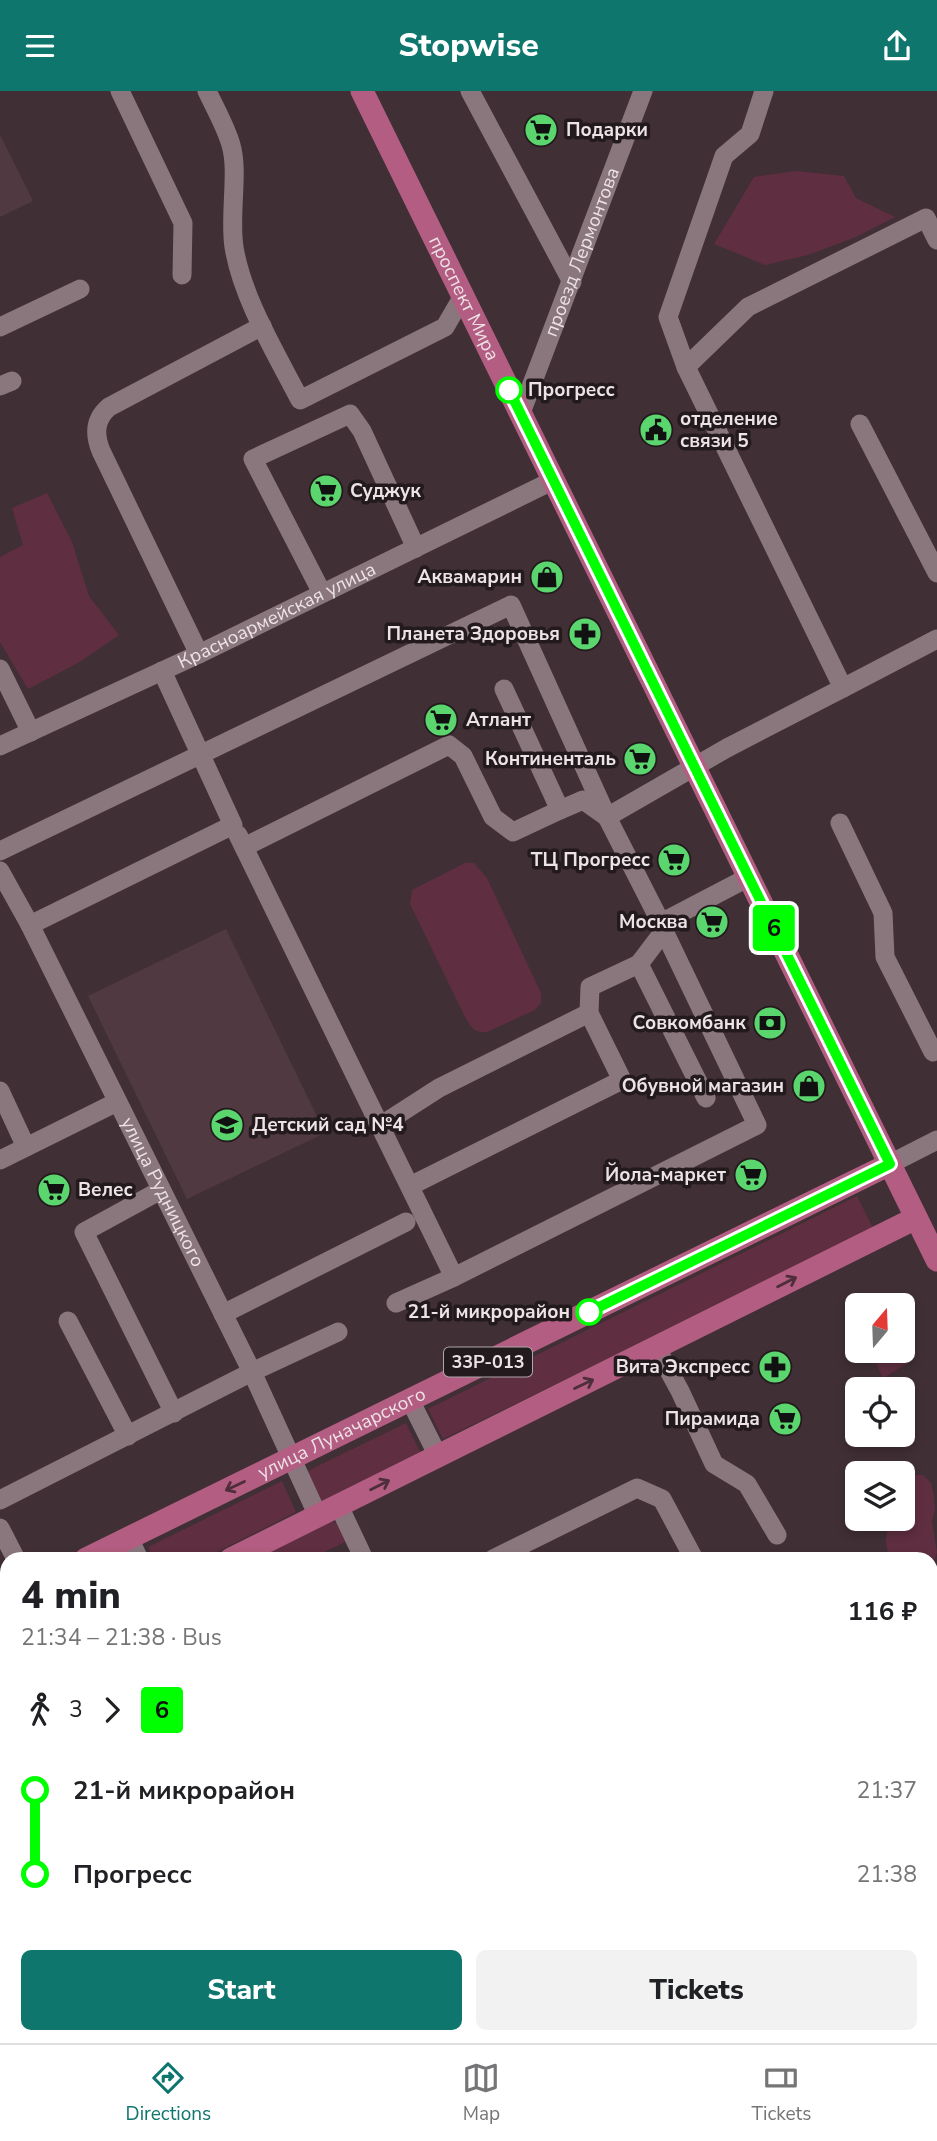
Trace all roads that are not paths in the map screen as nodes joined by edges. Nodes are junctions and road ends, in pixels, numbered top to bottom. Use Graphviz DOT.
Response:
graph roads {
  1 [pos="121,91"];
  2 [pos="207,91"];
  3 [pos="362,91"];
  4 [pos="470,91"];
  5 [pos="643,91"];
  6 [pos="764,91"];
  7 [pos="937,240"];
  8 [pos="182,275"];
  9 [pos="572,282"];
  10 [pos="80,289"];
  11 [pos="463,296"];
  12 [pos="262,326"];
  13 [pos="0,327"];
  14 [pos="686,367"];
  15 [pos="521,413"];
  16 [pos="860,424"];
  17 [pos="554,480"];
  18 [pos="416,548"];
  19 [pos="937,573"];
  20 [pos="322,593"];
  21 [pos="937,639"];
  22 [pos="199,654"];
  23 [pos="0,669"];
  24 [pos="162,671"];
  25 [pos="843,688"];
  26 [pos="505,689"];
  27 [pos="31,732"];
  28 [pos="0,746"];
  29 [pos="202,754"];
  30 [pos="695,767"];
  31 [pos="560,810"];
  32 [pos="607,817"];
  33 [pos="840,823"];
  34 [pos="233,825"];
  35 [pos="244,847"];
  36 [pos="0,851"];
  37 [pos="0,871"];
  38 [pos="749,877"];
  39 [pos="30,925"];
  40 [pos="662,927"];
  41 [pos="639,964"];
  42 [pos="589,1013"];
  43 [pos="936,1054"];
  44 [pos="0,1091"];
  45 [pos="706,1098"];
  46 [pos="117,1102"];
  47 [pos="380,1126"];
  48 [pos="937,1140"];
  49 [pos="26,1147"];
  50 [pos="0,1160"];
  51 [pos="890,1164"];
  52 [pos="410,1186"];
  53 [pos="160,1190"];
  54 [pos="916,1218"];
  55 [pos="406,1222"];
  56 [pos="937,1260"];
  57 [pos="454,1277"];
  58 [pos="397,1303"];
  59 [pos="223,1314"];
  60 [pos="68,1321"];
  61 [pos="338,1332"];
  62 [pos="656,1347"];
  63 [pos="252,1372"];
  64 [pos="410,1400"];
  65 [pos="174,1413"];
  66 [pos="128,1436"];
  67 [pos="438,1456"];
  68 [pos="291,1459"];
  69 [pos="0,1500"];
  70 [pos="338,1506"];
  71 [pos="317,1516"];
  72 [pos="0,1528"];
  73 [pos="777,1535"];
  74 [pos="129,1538"];
  75 [pos="12,1552"];
  76 [pos="100,1552"];
  77 [pos="136,1552"];
  78 [pos="245,1552"];
  79 [pos="361,1552"];
  80 [pos="508,1552"];
  81 [pos="690,1552"];
  1 -- 8 [label="street"];
  2 -- 12 [label="street"];
  3 -- 11 [label="main road, проспект Мира"];
  4 -- 9 [label="street"];
  5 -- 9 [label="street, проезд Лермонтова"];
  6 -- 14 [label="street"];
  7 -- 14 [label="street"];
  9 -- 15 [label="street, проезд Лермонтова"];
  10 -- 13 [label="street"];
  11 -- 12 [label="street"];
  11 -- 15 [label="main road, проспект Мира"];
  12 -- 22 [label="street"];
  14 -- 25 [label="street"];
  15 -- 17 [label="main road, проспект Мира"];
  16 -- 19 [label="street"];
  17 -- 18 [label="street, Красноармейская улица"];
  17 -- 30 [label="main road, проспект Мира"];
  18 -- 20 [label="street, Красноармейская улица"];
  18 -- 20 [label="street"];
  20 -- 22 [label="street, Красноармейская улица"];
  21 -- 25 [label="street"];
  22 -- 24 [label="street, Красноармейская улица"];
  23 -- 27 [label="street"];
  24 -- 27 [label="street, Красноармейская улица"];
  24 -- 29 [label="street"];
  25 -- 30 [label="street"];
  26 -- 31 [label="street"];
  27 -- 28 [label="street, Красноармейская улица"];
  29 -- 32 [label="street"];
  29 -- 34 [label="street"];
  29 -- 36 [label="street"];
  30 -- 32 [label="street"];
  30 -- 38 [label="main road, проспект Мира"];
  31 -- 32 [label="street"];
  31 -- 35 [label="street"];
  32 -- 40 [label="street"];
  33 -- 43 [label="street"];
  34 -- 35 [label="street"];
  34 -- 39 [label="street"];
  35 -- 47 [label="street"];
  37 -- 39 [label="street, улица Рудницкого"];
  38 -- 40 [label="street"];
  38 -- 51 [label="main road, проспект Мира"];
  39 -- 46 [label="street, улица Рудницкого"];
  40 -- 41 [label="street"];
  40 -- 57 [label="street"];
  41 -- 42 [label="street"];
  41 -- 45 [label="street"];
  42 -- 47 [label="street"];
  42 -- 52 [label="street"];
  44 -- 49 [label="street"];
  46 -- 49 [label="street"];
  46 -- 53 [label="street, улица Рудницкого"];
  47 -- 52 [label="street"];
  48 -- 51 [label="street, улица Луначарского"];
  49 -- 50 [label="street"];
  51 -- 54 [label="main road, проспект Мира"];
  51 -- 64 [label="main road, улица Луначарского / 33Р-013"];
  52 -- 57 [label="street"];
  53 -- 59 [label="street, улица Рудницкого"];
  53 -- 65 [label="street"];
  54 -- 56 [label="main road, проспект Мира"];
  62 -- 54 [label="main road, one-way"];
  55 -- 59 [label="street"];
  57 -- 58 [label="street"];
  59 -- 63 [label="street, улица Рудницкого"];
  60 -- 66 [label="street"];
  61 -- 63 [label="street"];
  67 -- 62 [label="main road, one-way"];
  62 -- 73 [label="street"];
  63 -- 65 [label="street"];
  63 -- 68 [label="street, улица Рудницкого"];
  64 -- 67 [label="street"];
  64 -- 68 [label="main road, улица Луначарского / 33Р-013"];
  65 -- 66 [label="street"];
  66 -- 69 [label="street"];
  70 -- 67 [label="main road, one-way"];
  68 -- 71 [label="street, улица Рудницкого"];
  68 -- 74 [label="main road, улица Луначарского / 33Р-013, one-way"];
  70 -- 71 [label="main road"];
  70 -- 79 [label="street"];
  71 -- 78 [label="main road"];
  72 -- 75 [label="street"];
  74 -- 76 [label="main road, улица Луначарского / 33Р-013"];
  74 -- 77 [label="street"];
  80 -- 81 [label="street"];
}
